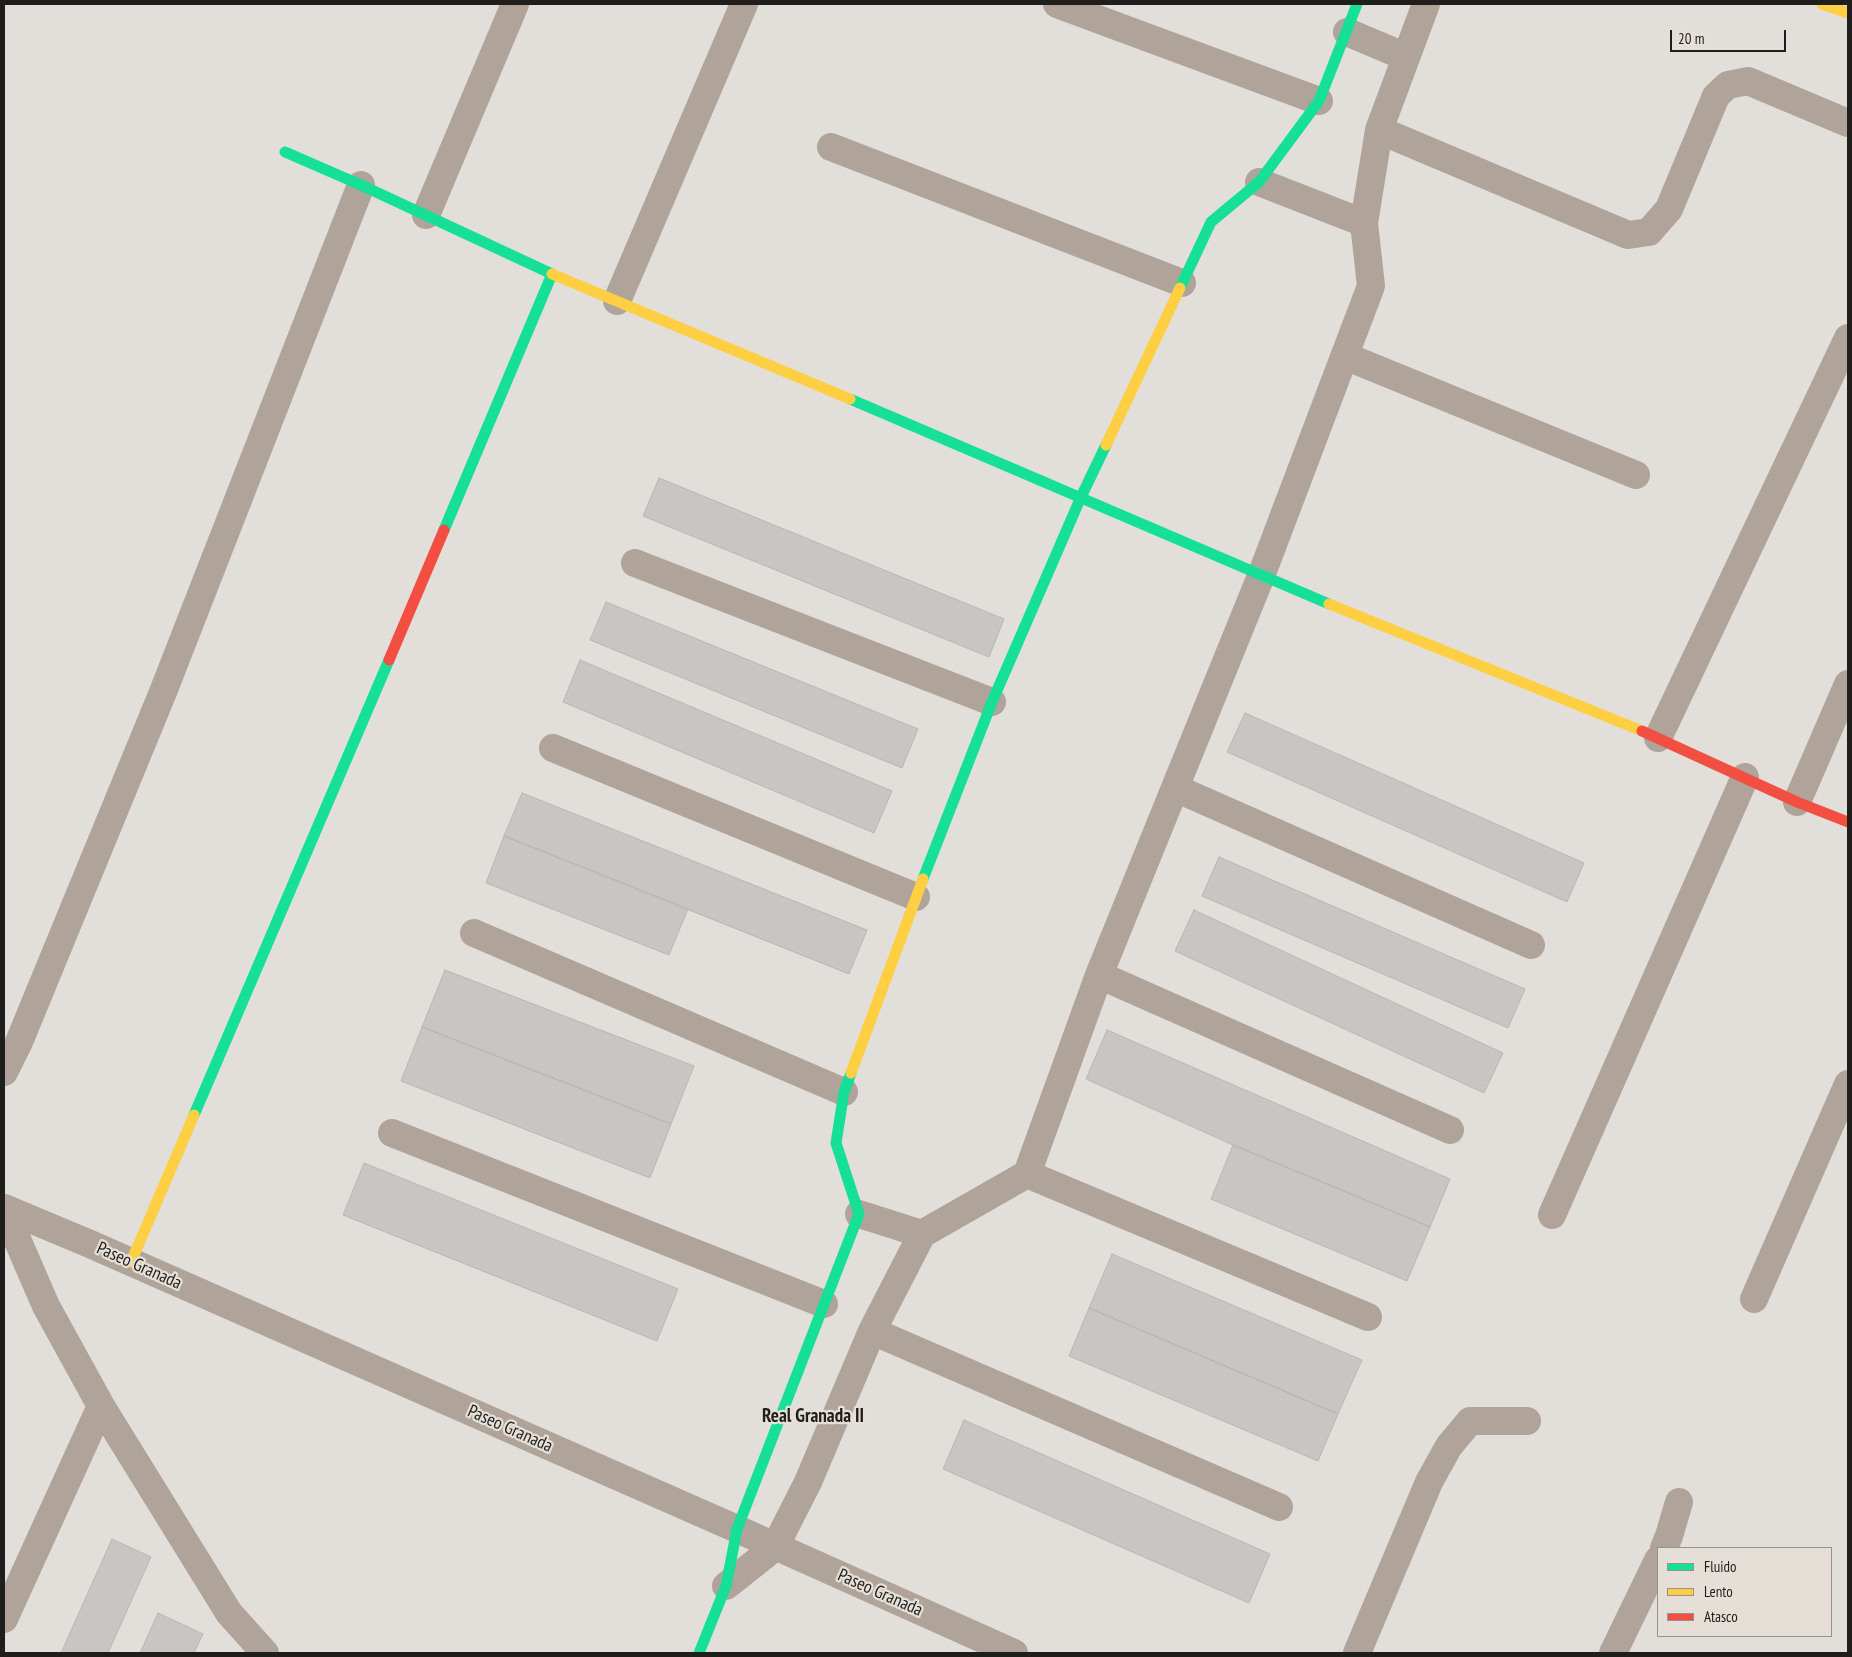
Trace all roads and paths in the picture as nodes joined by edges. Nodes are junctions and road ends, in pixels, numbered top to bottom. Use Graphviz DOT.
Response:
graph roads {
  1 [pos="515,4"];
  2 [pos="744,4"];
  3 [pos="1057,4"];
  4 [pos="1357,4"];
  5 [pos="1426,4"];
  6 [pos="1822,4"];
  7 [pos="1848,14"];
  8 [pos="1347,32"];
  9 [pos="1406,57"];
  10 [pos="1319,101"];
  11 [pos="1848,123"];
  12 [pos="1379,130"];
  13 [pos="831,147"];
  14 [pos="285,152"];
  15 [pos="1259,182"];
  16 [pos="361,185"];
  17 [pos="426,215"];
  18 [pos="1364,223"];
  19 [pos="552,274"];
  20 [pos="1182,283"];
  21 [pos="617,301"];
  22 [pos="1848,338"];
  23 [pos="1345,356"];
  24 [pos="1636,475"];
  25 [pos="1081,497"];
  26 [pos="635,563"];
  27 [pos="1261,576"];
  28 [pos="1848,684"];
  29 [pos="992,702"];
  30 [pos="1658,738"];
  31 [pos="554,748"];
  32 [pos="1745,778"];
  33 [pos="1175,788"];
  34 [pos="1797,802"];
  35 [pos="1848,822"];
  36 [pos="916,897"];
  37 [pos="474,932"];
  38 [pos="1531,945"];
  39 [pos="1099,976"];
  40 [pos="4,1072"];
  41 [pos="1848,1084"];
  42 [pos="844,1092"];
  43 [pos="1450,1130"];
  44 [pos="392,1132"];
  45 [pos="1027,1174"];
  46 [pos="4,1208"];
  47 [pos="859,1214"];
  48 [pos="1552,1214"];
  49 [pos="922,1234"];
  50 [pos="130,1262"];
  51 [pos="1754,1298"];
  52 [pos="824,1304"];
  53 [pos="1368,1317"];
  54 [pos="872,1330"];
  55 [pos="101,1406"];
  56 [pos="1527,1421"];
  57 [pos="1678,1502"];
  58 [pos="1279,1507"];
  59 [pos="737,1529"];
  60 [pos="775,1546"];
  61 [pos="1664,1547"];
  62 [pos="1657,1562"];
  63 [pos="726,1586"];
  64 [pos="4,1619"];
  65 [pos="255,1649"];
  66 [pos="699,1653"];
  67 [pos="1014,1653"];
  68 [pos="1357,1653"];
  69 [pos="1614,1653"];
  1 -- 17 [label="street"];
  2 -- 21 [label="street"];
  3 -- 10 [label="street"];
  4 -- 8 [label="street"];
  5 -- 9 [label="street"];
  6 -- 7 [label="street"];
  8 -- 9 [label="street"];
  8 -- 10 [label="street"];
  9 -- 12 [label="street"];
  10 -- 15 [label="street"];
  11 -- 12 [label="street"];
  12 -- 18 [label="street"];
  13 -- 20 [label="street"];
  14 -- 16 [label="street"];
  15 -- 18 [label="street"];
  15 -- 20 [label="street"];
  16 -- 17 [label="street"];
  16 -- 40 [label="street"];
  17 -- 19 [label="street"];
  18 -- 23 [label="street"];
  19 -- 21 [label="street"];
  19 -- 50 [label="street"];
  20 -- 25 [label="street"];
  21 -- 25 [label="street"];
  22 -- 30 [label="street"];
  23 -- 24 [label="street"];
  23 -- 27 [label="street"];
  25 -- 27 [label="street"];
  25 -- 29 [label="street"];
  26 -- 29 [label="street"];
  27 -- 30 [label="street"];
  27 -- 33 [label="street"];
  28 -- 34 [label="street"];
  29 -- 36 [label="street"];
  30 -- 32 [label="street"];
  31 -- 36 [label="street"];
  32 -- 34 [label="street"];
  32 -- 48 [label="street"];
  33 -- 38 [label="street"];
  33 -- 39 [label="street"];
  34 -- 35 [label="street"];
  36 -- 42 [label="street"];
  37 -- 42 [label="street"];
  39 -- 43 [label="street"];
  39 -- 45 [label="street"];
  41 -- 51 [label="street"];
  42 -- 47 [label="street"];
  44 -- 52 [label="street"];
  45 -- 49 [label="street"];
  45 -- 53 [label="street"];
  46 -- 50 [label="street, Paseo Granada"];
  46 -- 55 [label="street"];
  47 -- 49 [label="street"];
  47 -- 52 [label="street"];
  49 -- 54 [label="street"];
  50 -- 59 [label="street, Paseo Granada"];
  52 -- 59 [label="street"];
  54 -- 58 [label="street"];
  54 -- 60 [label="street"];
  55 -- 64 [label="street"];
  55 -- 65 [label="street"];
  56 -- 68 [label="street"];
  57 -- 61 [label="street"];
  59 -- 60 [label="street, Paseo Granada"];
  59 -- 63 [label="street"];
  60 -- 63 [label="street"];
  60 -- 67 [label="street, Paseo Granada"];
  62 -- 69 [label="street"];
  63 -- 66 [label="street"];
}
